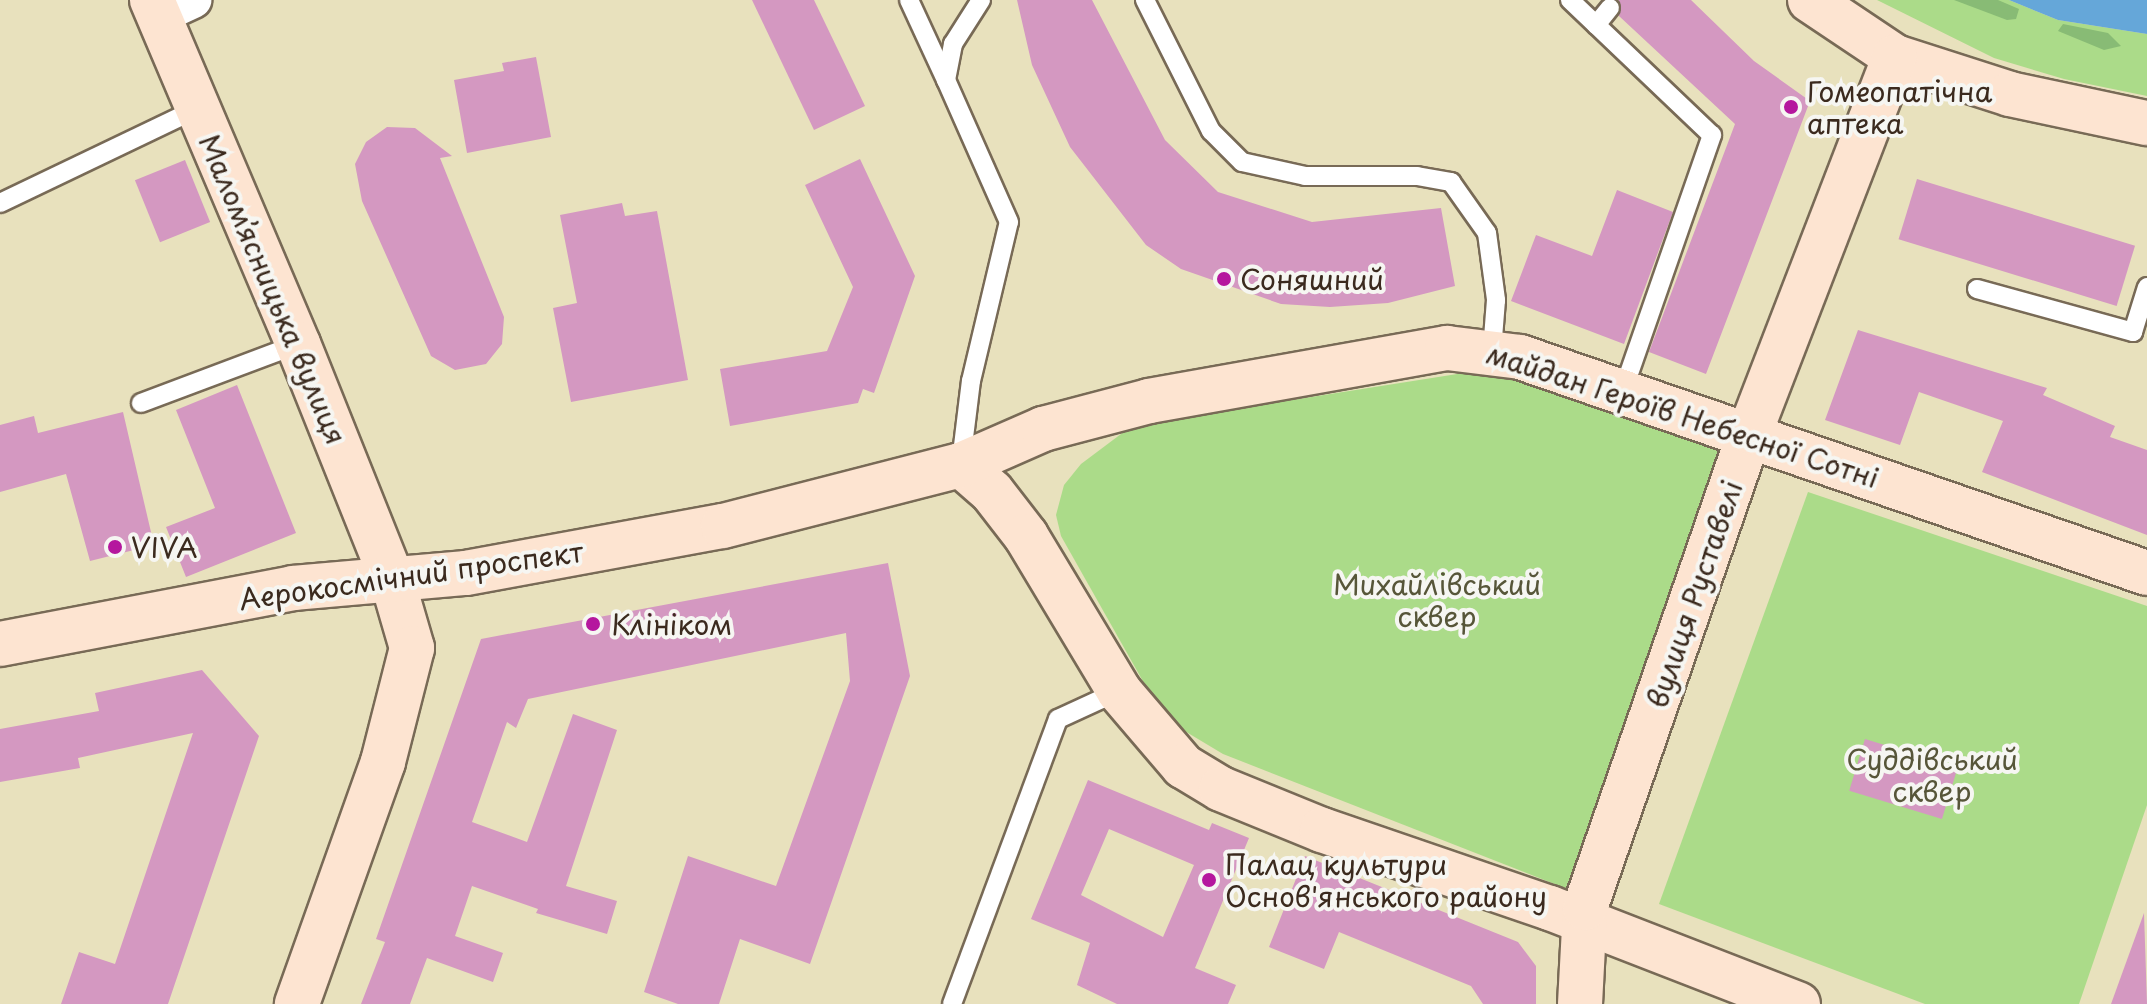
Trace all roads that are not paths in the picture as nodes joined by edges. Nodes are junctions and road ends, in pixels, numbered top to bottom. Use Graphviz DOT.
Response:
graph roads {
  1 [pos="909,0"];
  2 [pos="981,0"];
  3 [pos="1145,0"];
  4 [pos="1570,0"];
  5 [pos="1810,0"];
  6 [pos="168,5"];
  7 [pos="1610,8"];
  8 [pos="1596,25"];
  9 [pos="1895,57"];
  10 [pos="946,80"];
  11 [pos="198,108"];
  12 [pos="2147,123"];
  13 [pos="0,203"];
  14 [pos="2147,287"];
  15 [pos="1977,289"];
  16 [pos="298,344"];
  17 [pos="1492,351"];
  18 [pos="1623,391"];
  19 [pos="141,403"];
  20 [pos="1750,432"];
  21 [pos="961,465"];
  22 [pos="2147,573"];
  23 [pos="392,579"];
  24 [pos="0,644"];
  25 [pos="1119,691"];
  26 [pos="1582,920"];
  27 [pos="297,1004"];
  28 [pos="952,1004"];
  29 [pos="1580,1004"];
  30 [pos="1798,1004"];
  1 -- 10 [label="lane"];
  2 -- 10 [label="lane"];
  3 -- 17 [label="lane"];
  4 -- 8 [label="lane"];
  5 -- 9 [label="main road"];
  6 -- 11 [label="main road, Малом’ясницька вулиця"];
  7 -- 8 [label="lane"];
  8 -- 18 [label="lane"];
  9 -- 12 [label="main road"];
  9 -- 20 [label="main road, вулиця Руставелі"];
  10 -- 21 [label="lane"];
  11 -- 13 [label="lane"];
  11 -- 16 [label="main road, Малом’ясницька вулиця"];
  14 -- 15 [label="lane"];
  16 -- 19 [label="lane"];
  16 -- 23 [label="main road, Малом’ясницька вулиця"];
  17 -- 18 [label="main road, майдан Героїв Небесної Сотні"];
  17 -- 21 [label="main road, майдан Героїв Небесної Сотні"];
  18 -- 20 [label="main road, майдан Героїв Небесної Сотні"];
  20 -- 22 [label="main road, майдан Героїв Небесної Сотні"];
  20 -- 26 [label="main road, вулиця Руставелі"];
  21 -- 23 [label="main road, Аерокосмічний проспект"];
  21 -- 25 [label="main road"];
  23 -- 24 [label="main road, Аерокосмічний проспект"];
  23 -- 27 [label="main road, Малом’ясницька вулиця"];
  25 -- 26 [label="main road"];
  25 -- 28 [label="lane"];
  26 -- 29 [label="main road, вулиця Руставелі"];
  26 -- 30 [label="main road"];
}
